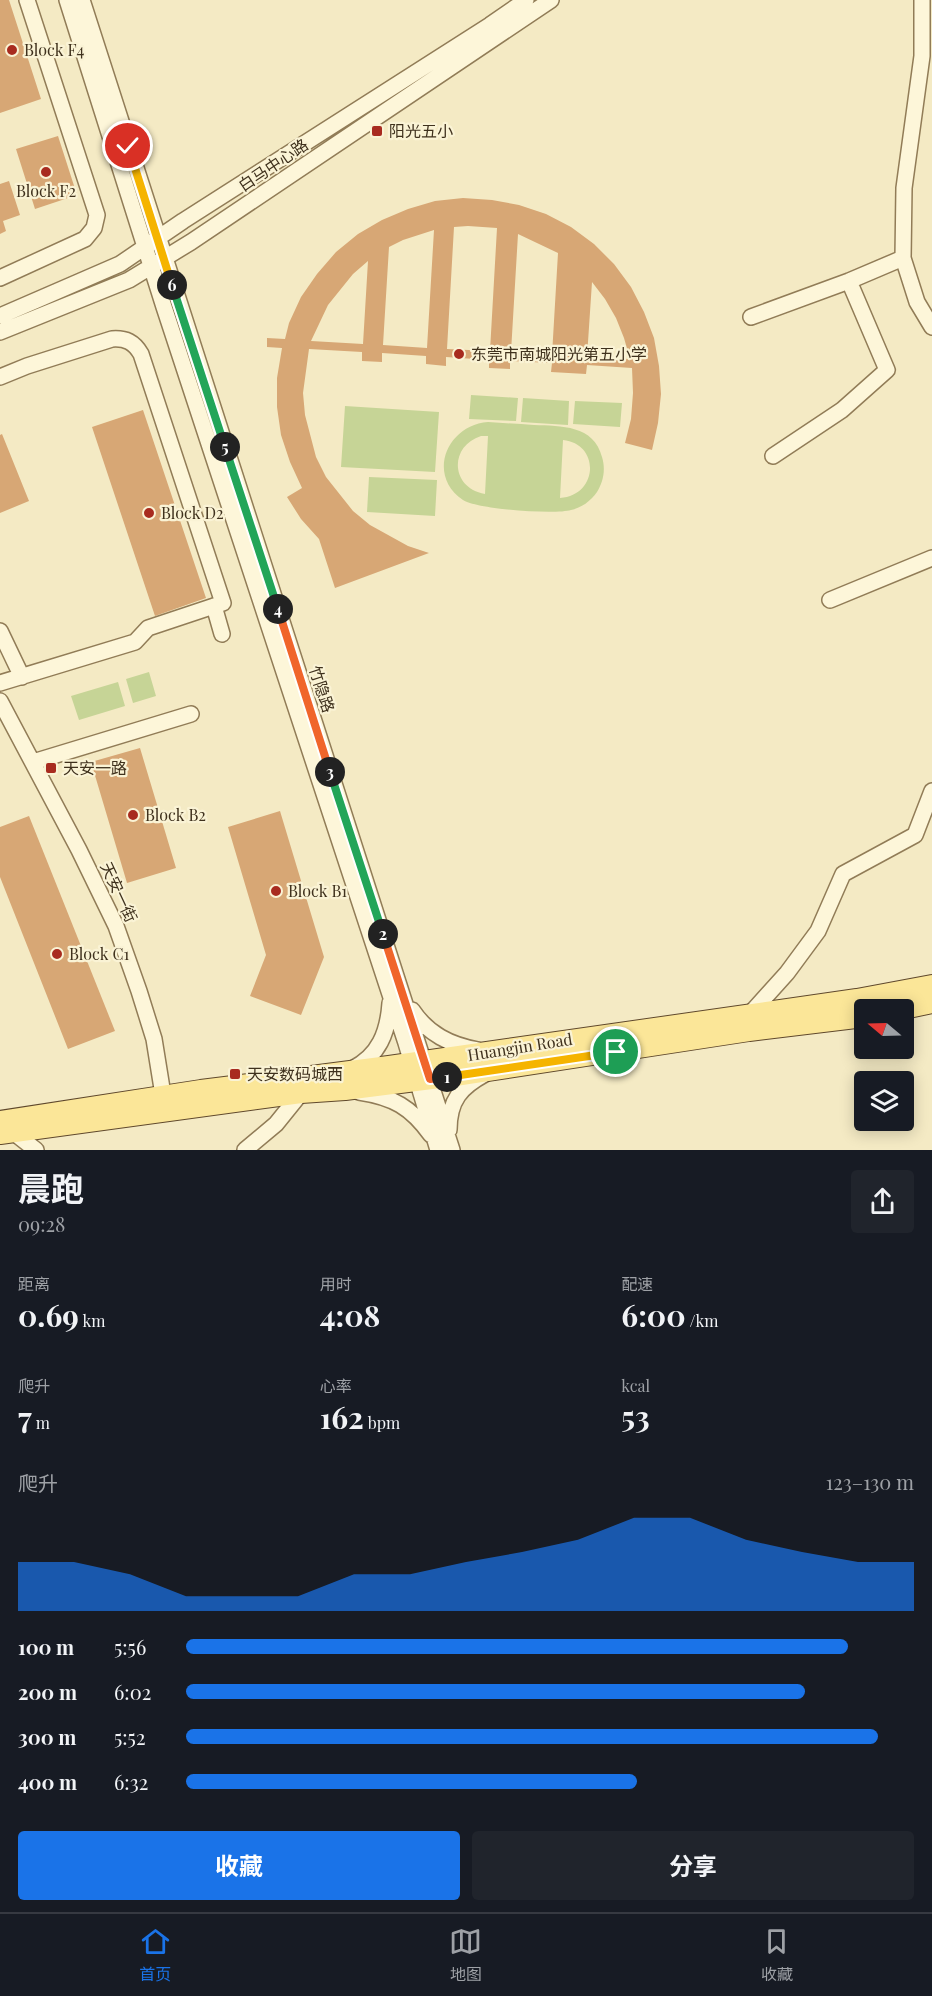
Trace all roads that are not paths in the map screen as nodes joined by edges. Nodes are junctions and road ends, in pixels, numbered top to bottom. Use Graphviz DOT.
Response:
graph roads {
  1 [pos="27,0"];
  2 [pos="67,0"];
  3 [pos="82,0"];
  4 [pos="526,0"];
  5 [pos="551,0"];
  6 [pos="922,0"];
  7 [pos="151,243"];
  8 [pos="903,258"];
  9 [pos="158,262"];
  10 [pos="0,278"];
  11 [pos="849,281"];
  12 [pos="0,316"];
  13 [pos="751,317"];
  14 [pos="932,327"];
  15 [pos="0,332"];
  16 [pos="0,377"];
  17 [pos="773,456"];
  18 [pos="932,558"];
  19 [pos="830,600"];
  20 [pos="213,606"];
  21 [pos="0,631"];
  22 [pos="222,634"];
  23 [pos="22,676"];
  24 [pos="0,683"];
  25 [pos="0,701"];
  26 [pos="191,714"];
  27 [pos="33,762"];
  28 [pos="932,791"];
  29 [pos="932,985"];
  30 [pos="397,997"];
  31 [pos="932,1003"];
  32 [pos="914,1007"];
  33 [pos="750,1014"];
  34 [pos="854,1018"];
  35 [pos="491,1061"];
  36 [pos="421,1071"];
  37 [pos="346,1081"];
  38 [pos="301,1092"];
  39 [pos="165,1104"];
  40 [pos="4,1129"];
  41 [pos="444,1146"];
  42 [pos="36,1150"];
  43 [pos="244,1150"];
  1 -- 10 [label="street"];
  2 -- 7 [label="street"];
  3 -- 7 [label="street"];
  4 -- 7 [label="street, 白马中心路"];
  5 -- 9 [label="street, 白马中心路"];
  6 -- 8 [label="street"];
  7 -- 9 [label="street, 竹隐路"];
  7 -- 12 [label="street, 白马中心路"];
  8 -- 11 [label="street"];
  8 -- 14 [label="street"];
  9 -- 15 [label="street, 白马中心路"];
  9 -- 30 [label="street, 竹隐路"];
  11 -- 13 [label="street"];
  11 -- 17 [label="street"];
  16 -- 20 [label="street"];
  18 -- 19 [label="street"];
  20 -- 22 [label="street"];
  20 -- 23 [label="street"];
  21 -- 23 [label="street"];
  23 -- 24 [label="street"];
  25 -- 27 [label="street, 天安一街"];
  26 -- 27 [label="street"];
  27 -- 39 [label="street, 天安一街"];
  28 -- 33 [label="street"];
  29 -- 33 [label="main road, Huangjin Road"];
  30 -- 35 [label="street"];
  30 -- 36 [label="street, 竹隐路"];
  30 -- 37 [label="street"];
  31 -- 32 [label="main road"];
  33 -- 35 [label="main road, Huangjin Road"];
  34 -- 35 [label="main road, Huangjin Road"];
  35 -- 36 [label="main road, Huangjin Road"];
  35 -- 41 [label="street"];
  36 -- 37 [label="main road, Huangjin Road"];
  36 -- 41 [label="street, 竹隐路"];
  37 -- 38 [label="main road, Huangjin Road"];
  37 -- 39 [label="main road, Huangjin Road"];
  37 -- 41 [label="street"];
  38 -- 39 [label="main road, Huangjin Road"];
  38 -- 43 [label="street"];
  39 -- 40 [label="main road, Huangjin Road"];
  40 -- 42 [label="street"];
}
